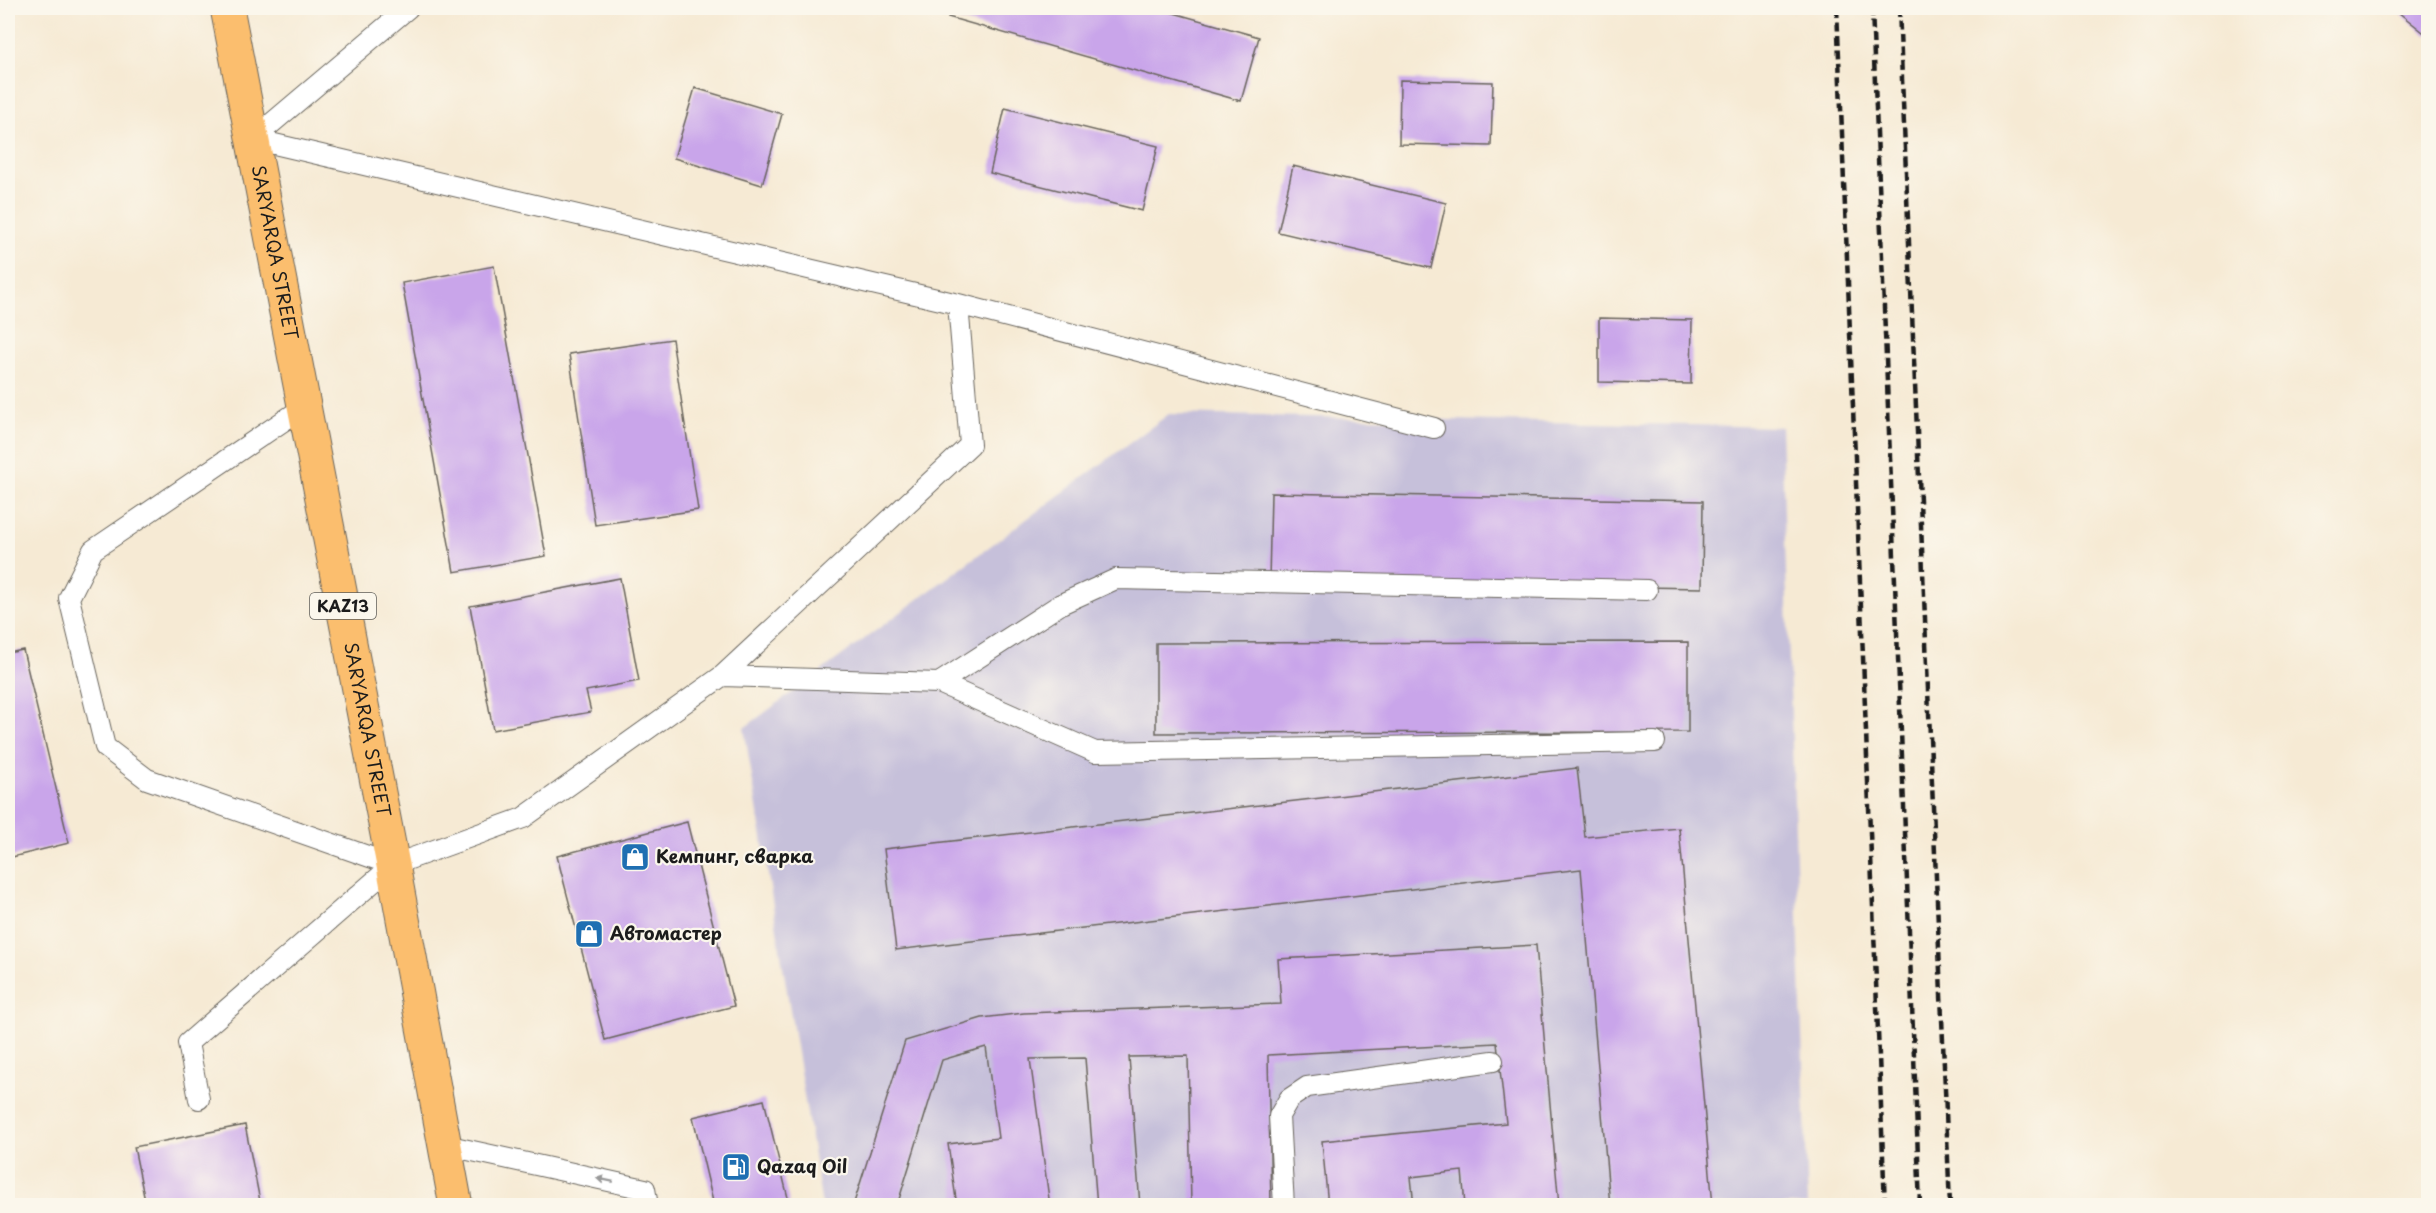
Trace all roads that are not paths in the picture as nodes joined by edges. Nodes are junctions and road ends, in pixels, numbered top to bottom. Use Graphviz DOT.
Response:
graph roads {
  1 [pos="227,8"];
  2 [pos="408,8"];
  3 [pos="253,139"];
  4 [pos="958,304"];
  5 [pos="304,407"];
  6 [pos="1434,428"];
  7 [pos="1647,590"];
  8 [pos="722,676"];
  9 [pos="939,683"];
  10 [pos="1655,742"];
  11 [pos="393,865"];
  12 [pos="1493,1061"];
  13 [pos="199,1099"];
  14 [pos="445,1145"];
  15 [pos="456,1206"];
  16 [pos="648,1206"];
  17 [pos="1284,1206"];
  1 -- 3 [label="main road, SARYARQA STREET / KAZ13"];
  2 -- 3 [label="lane"];
  3 -- 4 [label="lane"];
  3 -- 5 [label="main road, SARYARQA STREET / KAZ13"];
  4 -- 6 [label="lane"];
  4 -- 8 [label="lane"];
  5 -- 11 [label="main road, SARYARQA STREET / KAZ13"];
  5 -- 11 [label="lane"];
  7 -- 9 [label="lane"];
  8 -- 9 [label="lane"];
  8 -- 11 [label="lane"];
  9 -- 10 [label="lane"];
  11 -- 13 [label="lane"];
  11 -- 14 [label="main road, SARYARQA STREET / KAZ13"];
  12 -- 17 [label="lane"];
  14 -- 15 [label="main road, SARYARQA STREET / KAZ13"];
  16 -- 14 [label="lane, one-way"];
}
